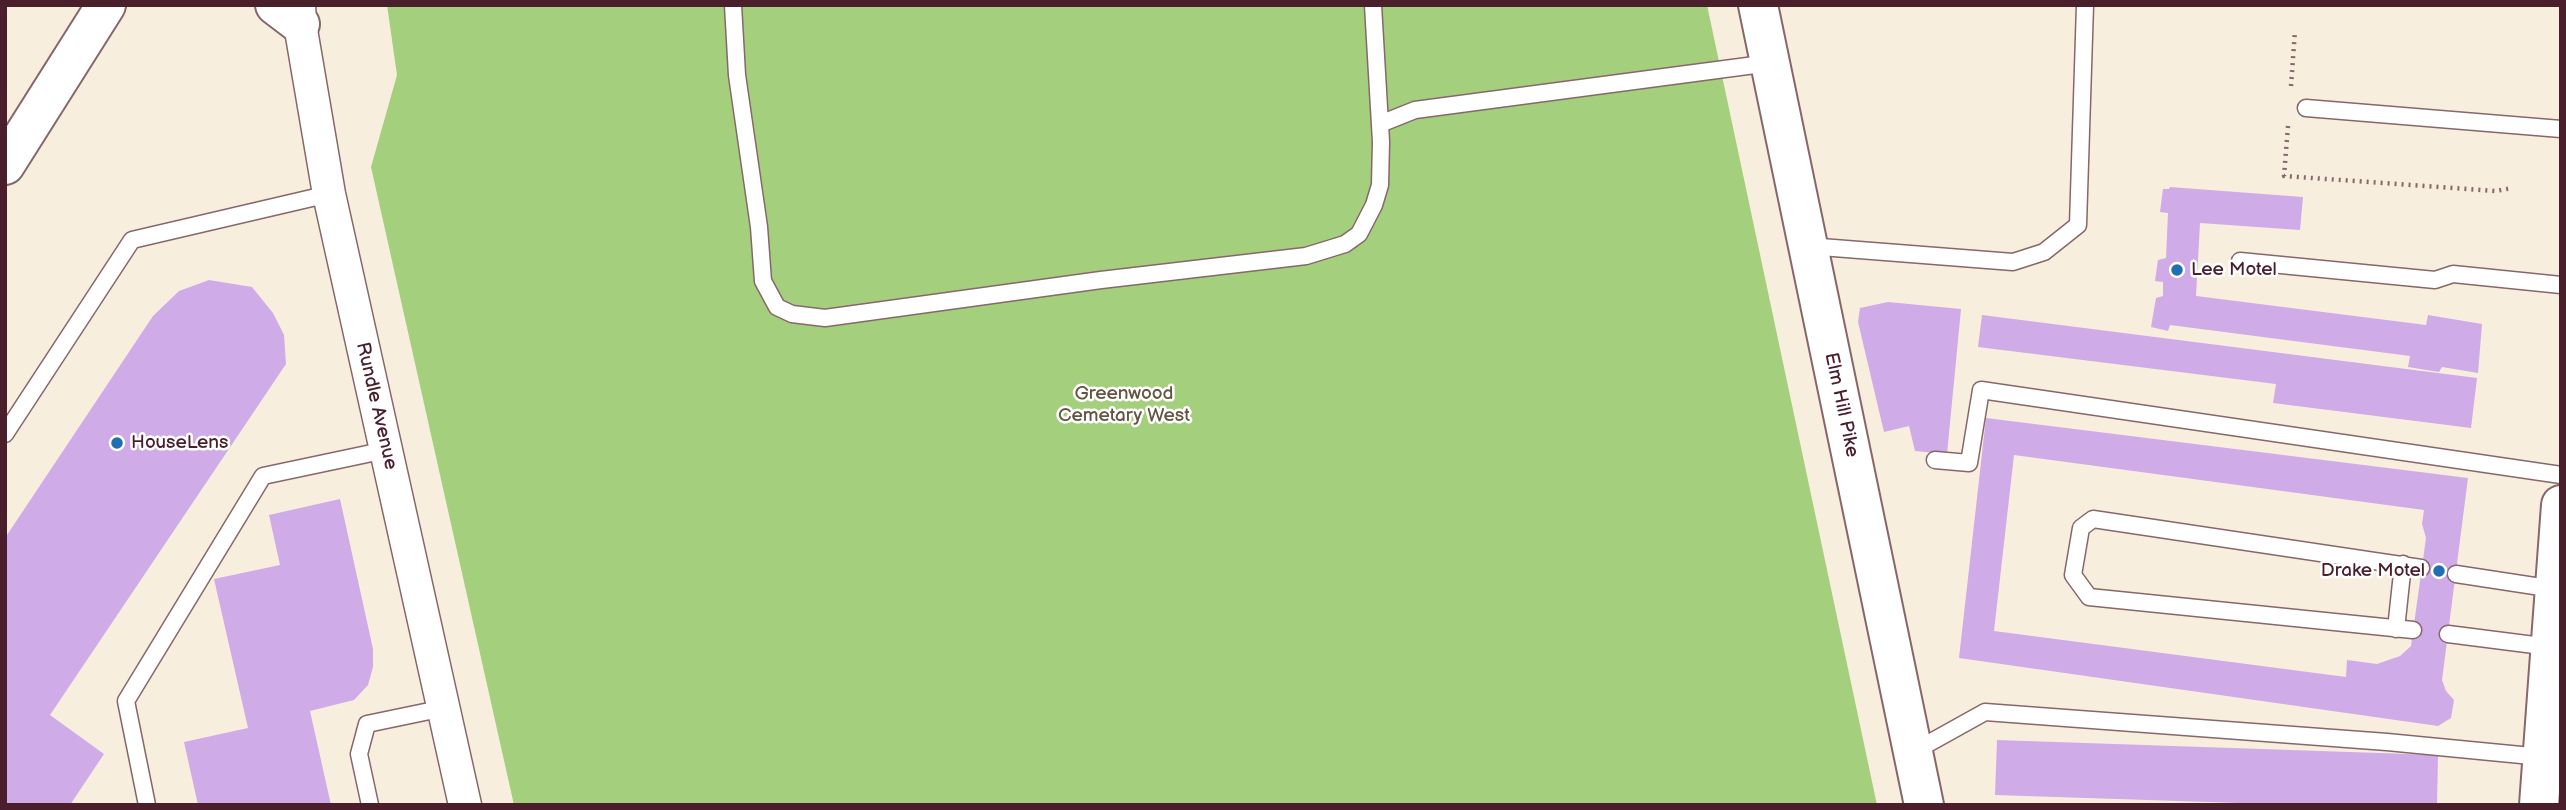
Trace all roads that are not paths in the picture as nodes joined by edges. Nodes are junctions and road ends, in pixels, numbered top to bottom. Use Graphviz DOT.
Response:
graph roads {
  1 [pos="106,5"];
  2 [pos="733,5"];
  3 [pos="1373,5"];
  4 [pos="1758,5"];
  5 [pos="2085,5"];
  6 [pos="291,12"];
  7 [pos="1770,63"];
  8 [pos="2306,108"];
  9 [pos="1380,124"];
  10 [pos="2561,129"];
  11 [pos="5,165"];
  12 [pos="329,194"];
  13 [pos="1808,246"];
  14 [pos="2240,261"];
  15 [pos="2561,285"];
  16 [pos="5,434"];
  17 [pos="386,450"];
  18 [pos="1935,460"];
  19 [pos="2561,475"];
  20 [pos="2561,505"];
  21 [pos="2403,564"];
  22 [pos="2557,566"];
  23 [pos="2421,568"];
  24 [pos="2456,574"];
  25 [pos="2396,629"];
  26 [pos="2413,630"];
  27 [pos="2448,634"];
  28 [pos="2550,647"];
  29 [pos="444,708"];
  30 [pos="2549,747"];
  31 [pos="1913,752"];
  32 [pos="147,805"];
  33 [pos="370,805"];
  34 [pos="465,805"];
  35 [pos="1924,805"];
  36 [pos="2539,805"];
  1 -- 11 [label="main road"];
  2 -- 9 [label="lane"];
  3 -- 9 [label="lane"];
  4 -- 7 [label="main road, Elm Hill Pike"];
  5 -- 13 [label="lane"];
  6 -- 12 [label="street, Rundle Avenue"];
  7 -- 9 [label="lane"];
  7 -- 13 [label="main road, Elm Hill Pike"];
  8 -- 10 [label="lane"];
  12 -- 16 [label="lane"];
  12 -- 17 [label="street, Rundle Avenue"];
  13 -- 31 [label="main road, Elm Hill Pike"];
  14 -- 15 [label="lane"];
  17 -- 29 [label="street, Rundle Avenue"];
  17 -- 32 [label="lane"];
  18 -- 19 [label="lane"];
  20 -- 22 [label="main road"];
  21 -- 23 [label="lane"];
  21 -- 25 [label="lane"];
  21 -- 25 [label="lane"];
  22 -- 24 [label="lane"];
  22 -- 28 [label="main road"];
  25 -- 26 [label="lane"];
  27 -- 28 [label="lane"];
  28 -- 30 [label="main road"];
  29 -- 33 [label="lane"];
  29 -- 34 [label="street, Rundle Avenue"];
  30 -- 31 [label="lane"];
  30 -- 36 [label="main road"];
  31 -- 35 [label="main road, Elm Hill Pike"];
}
